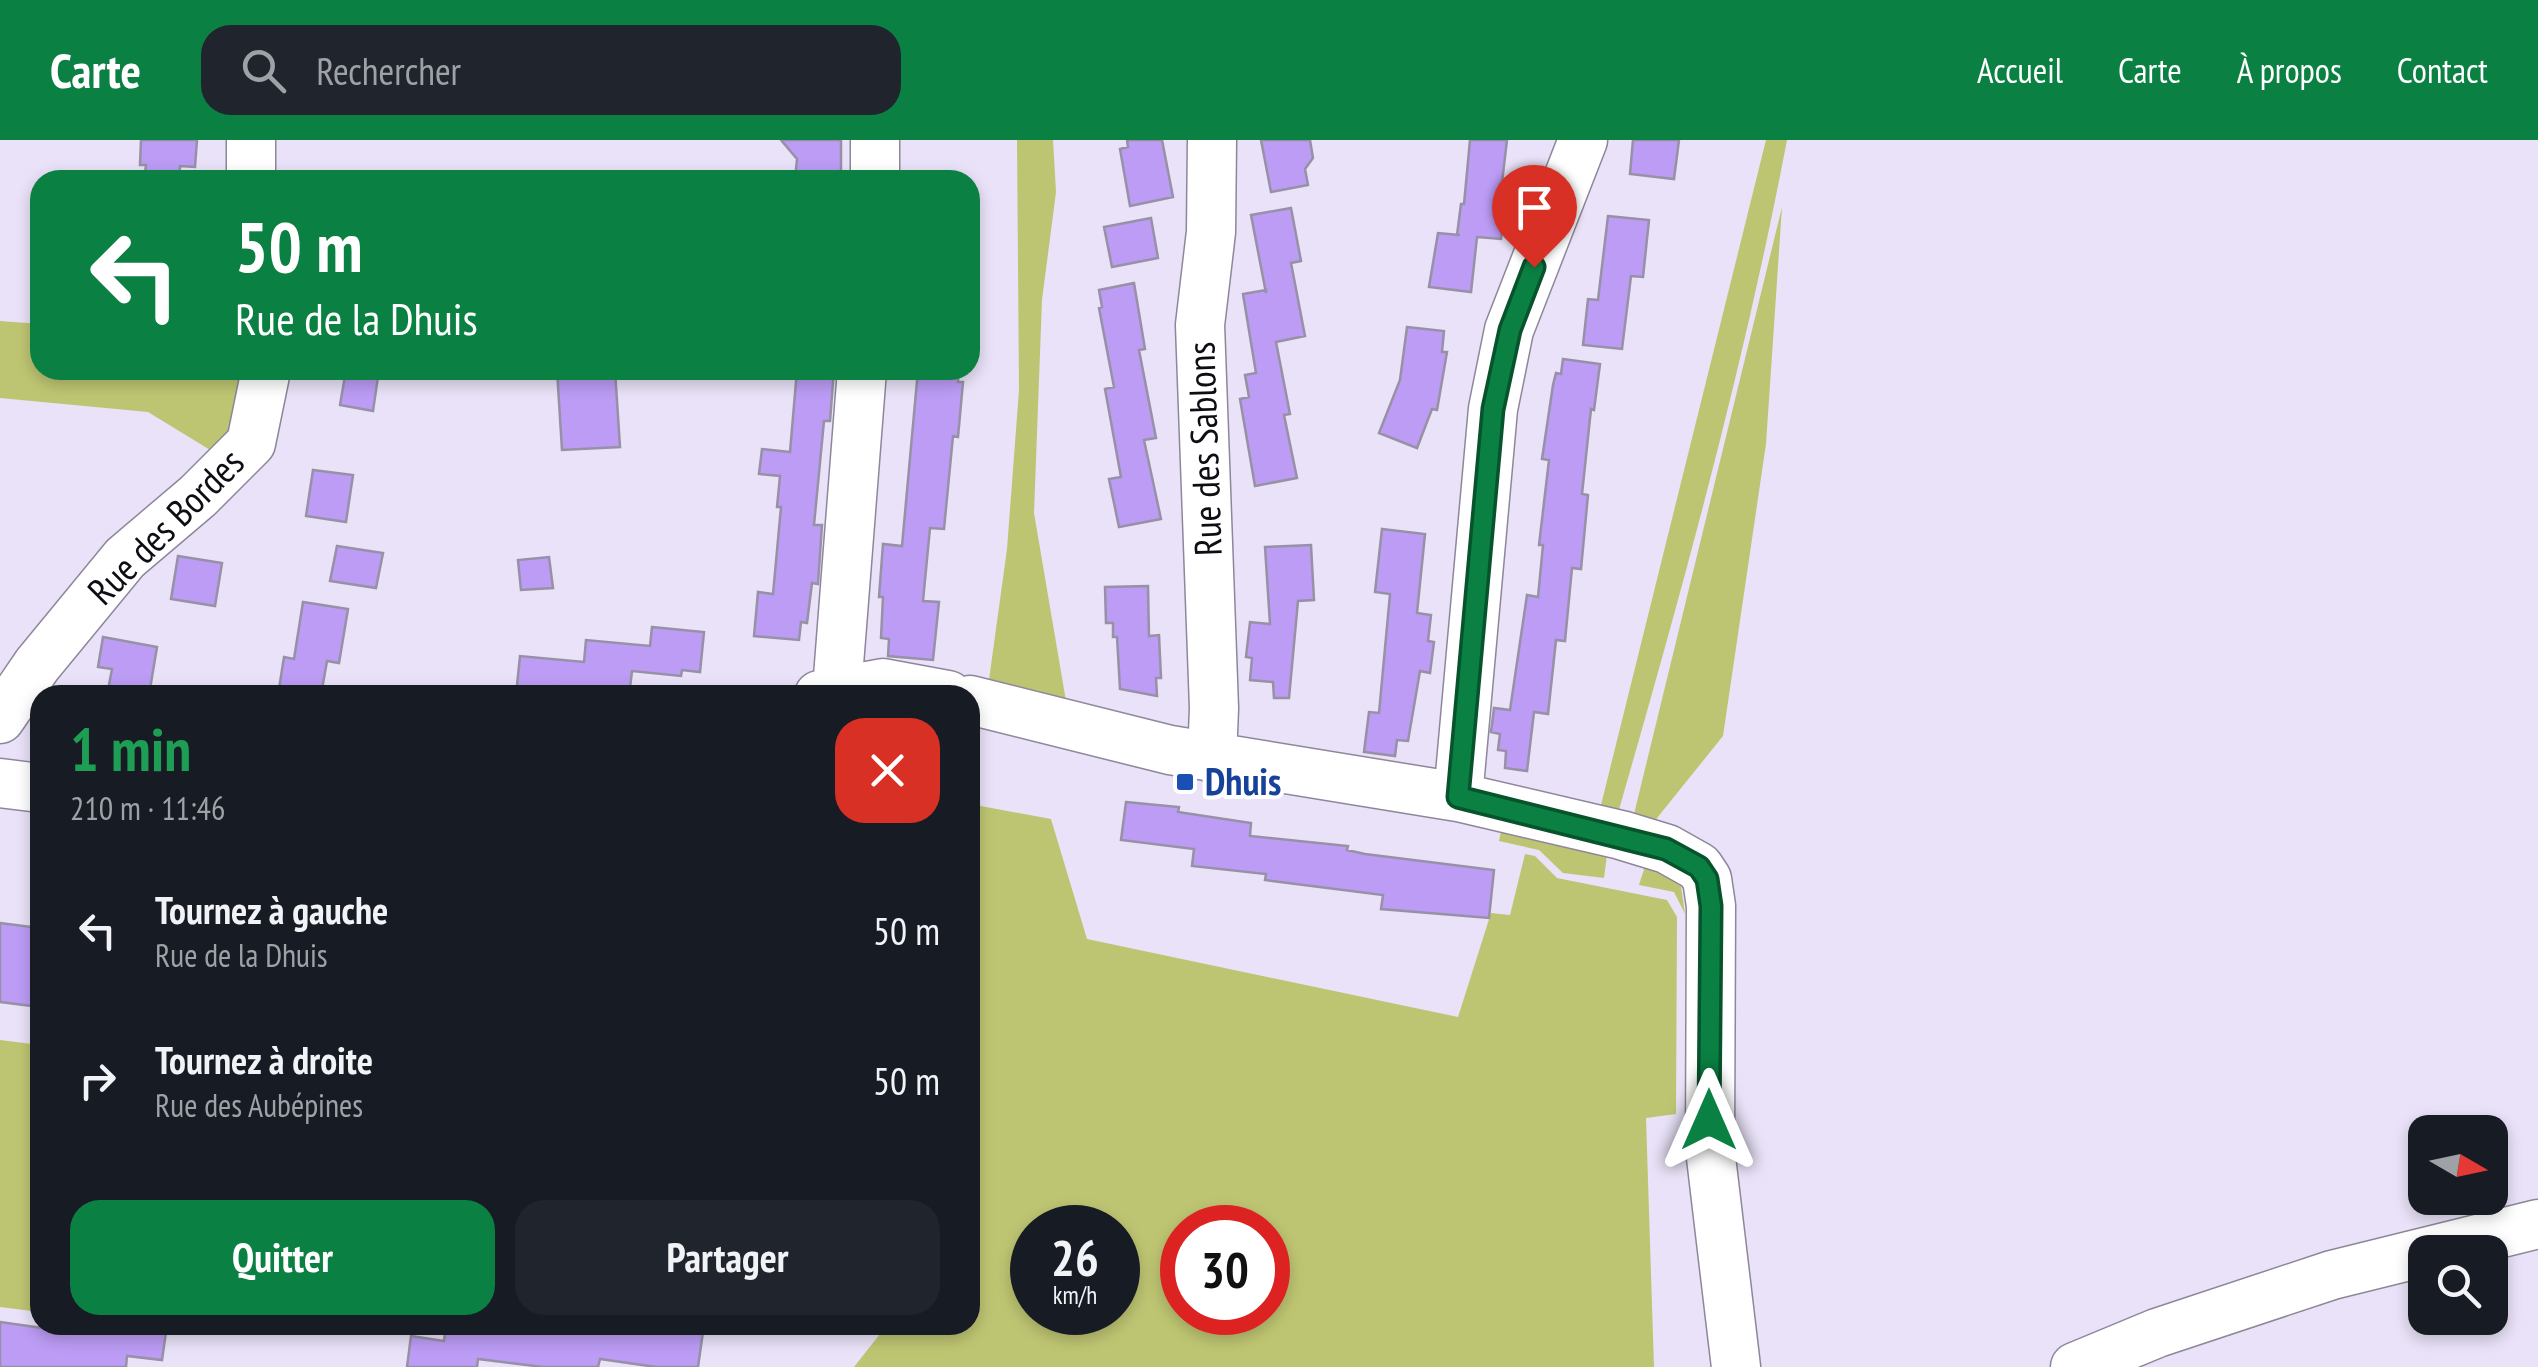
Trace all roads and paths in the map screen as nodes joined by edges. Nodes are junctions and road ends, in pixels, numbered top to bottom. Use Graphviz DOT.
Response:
graph roads {
  1 [pos="251,140"];
  2 [pos="875,140"];
  3 [pos="1212,140"];
  4 [pos="1582,140"];
  5 [pos="251,170"];
  6 [pos="875,170"];
  7 [pos="264,380"];
  8 [pos="861,380"];
  9 [pos="829,685"];
  10 [pos="980,702"];
  11 [pos="0,719"];
  12 [pos="1212,758"];
  13 [pos="0,783"];
  14 [pos="30,787"];
  15 [pos="1458,797"];
  16 [pos="2538,1224"];
  17 [pos="1736,1367"];
  18 [pos="2075,1367"];
  1 -- 5 [label="street"];
  2 -- 6 [label="street"];
  3 -- 12 [label="street, Rue des Sablons"];
  4 -- 15 [label="street"];
  7 -- 11 [label="street, Rue des Bordes"];
  8 -- 9 [label="street"];
  10 -- 12 [label="street"];
  12 -- 15 [label="street"];
  13 -- 14 [label="street"];
  15 -- 17 [label="street"];
  16 -- 18 [label="street"];
}
